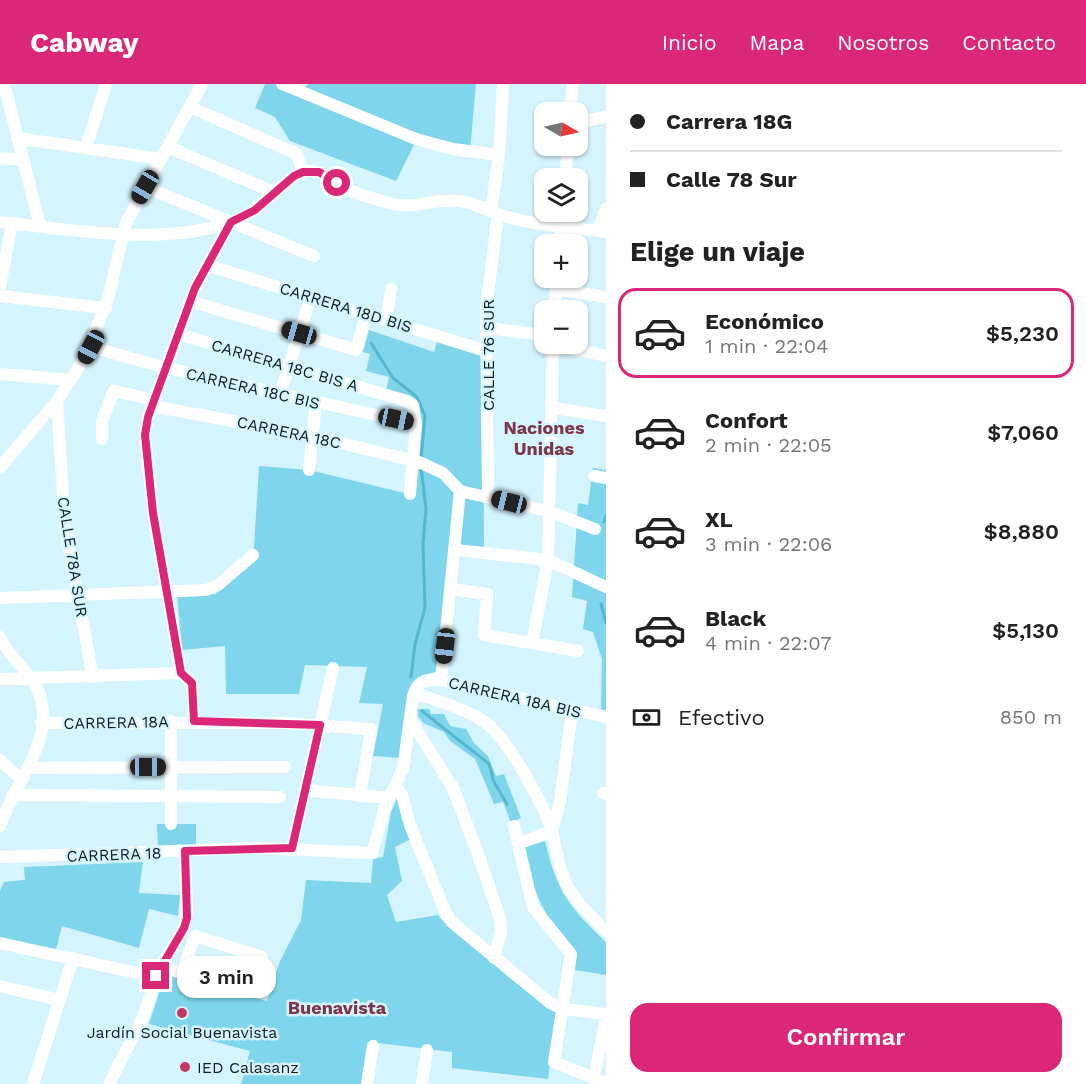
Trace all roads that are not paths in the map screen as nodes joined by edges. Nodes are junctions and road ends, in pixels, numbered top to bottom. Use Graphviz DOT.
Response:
graph roads {
  1 [pos="4,84"];
  2 [pos="106,84"];
  3 [pos="202,84"];
  4 [pos="282,84"];
  5 [pos="503,84"];
  6 [pos="573,84"];
  7 [pos="571,102"];
  8 [pos="190,107"];
  9 [pos="606,117"];
  10 [pos="588,120"];
  11 [pos="0,121"];
  12 [pos="16,132"];
  13 [pos="168,147"];
  14 [pos="86,148"];
  15 [pos="499,155"];
  16 [pos="0,158"];
  17 [pos="161,159"];
  18 [pos="23,160"];
  19 [pos="303,172"];
  20 [pos="145,187"];
  21 [pos="276,193"];
  22 [pos="606,209"];
  23 [pos="495,212"];
  24 [pos="231,222"];
  25 [pos="562,222"];
  26 [pos="6,223"];
  27 [pos="40,226"];
  28 [pos="561,227"];
  29 [pos="602,231"];
  30 [pos="561,234"];
  31 [pos="123,235"];
  32 [pos="314,256"];
  33 [pos="206,265"];
  34 [pos="0,286"];
  35 [pos="574,288"];
  36 [pos="392,289"];
  37 [pos="0,296"];
  38 [pos="311,296"];
  39 [pos="606,297"];
  40 [pos="189,301"];
  41 [pos="106,308"];
  42 [pos="367,313"];
  43 [pos="386,319"];
  44 [pos="486,328"];
  45 [pos="299,333"];
  46 [pos="534,333"];
  47 [pos="178,334"];
  48 [pos="91,347"];
  49 [pos="486,351"];
  50 [pos="588,352"];
  51 [pos="553,354"];
  52 [pos="606,356"];
  53 [pos="289,367"];
  54 [pos="167,368"];
  55 [pos="0,374"];
  56 [pos="71,380"];
  57 [pos="280,394"];
  58 [pos="57,401"];
  59 [pos="316,402"];
  60 [pos="154,403"];
  61 [pos="553,408"];
  62 [pos="606,416"];
  63 [pos="416,424"];
  64 [pos="313,436"];
  65 [pos="102,439"];
  66 [pos="6,451"];
  67 [pos="420,462"];
  68 [pos="0,467"];
  69 [pos="309,470"];
  70 [pos="460,491"];
  71 [pos="410,494"];
  72 [pos="488,496"];
  73 [pos="551,512"];
  74 [pos="595,529"];
  75 [pos="456,550"];
  76 [pos="253,555"];
  77 [pos="548,560"];
  78 [pos="606,587"];
  79 [pos="451,589"];
  80 [pos="168,592"];
  81 [pos="77,595"];
  82 [pos="0,598"];
  83 [pos="0,637"];
  84 [pos="532,643"];
  85 [pos="578,651"];
  86 [pos="333,668"];
  87 [pos="181,673"];
  88 [pos="93,677"];
  89 [pos="0,679"];
  90 [pos="31,679"];
  91 [pos="441,680"];
  92 [pos="414,693"];
  93 [pos="572,711"];
  94 [pos="606,717"];
  95 [pos="410,719"];
  96 [pos="194,721"];
  97 [pos="171,722"];
  98 [pos="41,723"];
  99 [pos="320,725"];
  100 [pos="0,760"];
  101 [pos="171,767"];
  102 [pos="285,767"];
  103 [pos="29,768"];
  104 [pos="22,780"];
  105 [pos="396,786"];
  106 [pos="305,789"];
  107 [pos="12,795"];
  108 [pos="171,796"];
  109 [pos="360,796"];
  110 [pos="280,797"];
  111 [pos="389,798"];
  112 [pos="2,809"];
  113 [pos="171,824"];
  114 [pos="0,826"];
  115 [pos="514,826"];
  116 [pos="552,831"];
  117 [pos="518,844"];
  118 [pos="292,848"];
  119 [pos="185,851"];
  120 [pos="0,857"];
  121 [pos="606,931"];
  122 [pos="0,943"];
  123 [pos="262,957"];
  124 [pos="73,958"];
  125 [pos="494,958"];
  126 [pos="158,972"];
  127 [pos="0,986"];
  128 [pos="60,1000"];
  129 [pos="563,1009"];
  130 [pos="606,1017"];
  131 [pos="373,1046"];
  132 [pos="427,1050"];
  133 [pos="600,1081"];
  134 [pos="33,1084"];
  135 [pos="109,1084"];
  136 [pos="367,1084"];
  137 [pos="422,1084"];
  1 -- 12 [label="street"];
  2 -- 14 [label="street"];
  3 -- 8 [label="street"];
  4 -- 15 [label="street"];
  5 -- 15 [label="street, CALLE 76 SUR"];
  6 -- 7 [label="street"];
  8 -- 13 [label="street"];
  8 -- 19 [label="street"];
  9 -- 10 [label="street"];
  11 -- 12 [label="street"];
  12 -- 14 [label="street"];
  12 -- 18 [label="street"];
  13 -- 17 [label="street"];
  13 -- 21 [label="street"];
  14 -- 17 [label="street"];
  15 -- 23 [label="street, CALLE 76 SUR"];
  16 -- 18 [label="street"];
  17 -- 20 [label="street"];
  18 -- 27 [label="street"];
  19 -- 21 [label="street"];
  19 -- 23 [label="street"];
  20 -- 24 [label="street"];
  20 -- 31 [label="street"];
  21 -- 24 [label="street"];
  22 -- 29 [label="street"];
  23 -- 28 [label="street"];
  23 -- 44 [label="street, CALLE 76 SUR"];
  24 -- 31 [label="street"];
  24 -- 32 [label="street"];
  24 -- 33 [label="street"];
  25 -- 28 [label="street"];
  26 -- 27 [label="street"];
  26 -- 34 [label="street"];
  27 -- 31 [label="street"];
  28 -- 29 [label="street"];
  28 -- 30 [label="street"];
  31 -- 41 [label="street"];
  33 -- 38 [label="street, CARRERA 18D BIS"];
  33 -- 40 [label="street"];
  35 -- 39 [label="street"];
  36 -- 43 [label="street"];
  37 -- 41 [label="street"];
  38 -- 42 [label="street, CARRERA 18D BIS"];
  38 -- 45 [label="street"];
  40 -- 45 [label="street"];
  40 -- 47 [label="street"];
  41 -- 48 [label="street"];
  42 -- 43 [label="street, CARRERA 18D BIS"];
  42 -- 45 [label="street"];
  43 -- 49 [label="street, CARRERA 18D BIS"];
  44 -- 46 [label="street"];
  44 -- 49 [label="street, CALLE 76 SUR"];
  45 -- 53 [label="street"];
  47 -- 53 [label="street, CARRERA 18C BIS A"];
  47 -- 54 [label="street"];
  48 -- 54 [label="street, CARRERA 18C BIS"];
  48 -- 56 [label="street"];
  49 -- 72 [label="street, CALLE 76 SUR"];
  50 -- 52 [label="street"];
  51 -- 61 [label="street"];
  53 -- 57 [label="street"];
  53 -- 63 [label="street, CARRERA 18C BIS A"];
  54 -- 57 [label="street, CARRERA 18C BIS"];
  54 -- 60 [label="street"];
  55 -- 56 [label="street"];
  56 -- 58 [label="street"];
  57 -- 59 [label="street, CARRERA 18C BIS"];
  58 -- 66 [label="street"];
  58 -- 81 [label="street, CALLE 78A SUR"];
  59 -- 63 [label="street, CARRERA 18C BIS"];
  59 -- 64 [label="street"];
  60 -- 64 [label="street, CARRERA 18C"];
  60 -- 65 [label="street, CARRERA 18C"];
  60 -- 80 [label="street"];
  61 -- 62 [label="street"];
  61 -- 73 [label="street"];
  63 -- 67 [label="street"];
  64 -- 67 [label="street, CARRERA 18C"];
  64 -- 69 [label="street"];
  66 -- 68 [label="street"];
  67 -- 70 [label="street, CARRERA 18C"];
  67 -- 71 [label="street"];
  70 -- 72 [label="street"];
  70 -- 75 [label="street"];
  72 -- 73 [label="street"];
  73 -- 74 [label="street"];
  73 -- 77 [label="street"];
  75 -- 77 [label="street"];
  75 -- 79 [label="street"];
  76 -- 80 [label="street"];
  77 -- 78 [label="street"];
  77 -- 84 [label="street"];
  79 -- 84 [label="street"];
  79 -- 91 [label="street"];
  80 -- 81 [label="street"];
  80 -- 87 [label="street"];
  81 -- 82 [label="street"];
  81 -- 88 [label="street, CALLE 78A SUR"];
  83 -- 90 [label="street"];
  84 -- 85 [label="street"];
  86 -- 99 [label="street"];
  87 -- 88 [label="street"];
  87 -- 96 [label="street"];
  88 -- 90 [label="street"];
  89 -- 90 [label="street"];
  90 -- 98 [label="street"];
  91 -- 92 [label="street, CARRERA 18A BIS"];
  91 -- 93 [label="street, CARRERA 18A BIS"];
  92 -- 95 [label="street"];
  92 -- 116 [label="street"];
  93 -- 94 [label="street, CARRERA 18A BIS"];
  93 -- 116 [label="street"];
  95 -- 105 [label="street"];
  95 -- 125 [label="street"];
  96 -- 97 [label="street, CARRERA 18A"];
  96 -- 99 [label="street, CARRERA 18A"];
  97 -- 98 [label="street, CARRERA 18A"];
  97 -- 101 [label="street"];
  98 -- 103 [label="street"];
  99 -- 106 [label="street"];
  99 -- 109 [label="street, CARRERA 18A"];
  100 -- 104 [label="street"];
  101 -- 102 [label="street"];
  101 -- 103 [label="street"];
  101 -- 108 [label="street"];
  103 -- 104 [label="street"];
  104 -- 107 [label="street"];
  105 -- 111 [label="street"];
  105 -- 125 [label="street"];
  106 -- 109 [label="street"];
  106 -- 118 [label="street"];
  107 -- 108 [label="street"];
  107 -- 112 [label="street"];
  108 -- 110 [label="street"];
  108 -- 113 [label="street"];
  109 -- 111 [label="street"];
  111 -- 118 [label="street, CARRERA 18"];
  112 -- 114 [label="street"];
  115 -- 117 [label="street"];
  116 -- 117 [label="street"];
  116 -- 121 [label="street"];
  117 -- 129 [label="street"];
  118 -- 119 [label="street, CARRERA 18"];
  119 -- 120 [label="street, CARRERA 18"];
  119 -- 126 [label="street"];
  122 -- 124 [label="street"];
  123 -- 126 [label="street"];
  124 -- 126 [label="street"];
  124 -- 128 [label="street"];
  125 -- 129 [label="street"];
  126 -- 135 [label="street"];
  127 -- 128 [label="street"];
  128 -- 134 [label="street"];
  129 -- 130 [label="street"];
  129 -- 133 [label="street"];
  130 -- 133 [label="street"];
  131 -- 136 [label="street"];
  132 -- 137 [label="street"];
}
